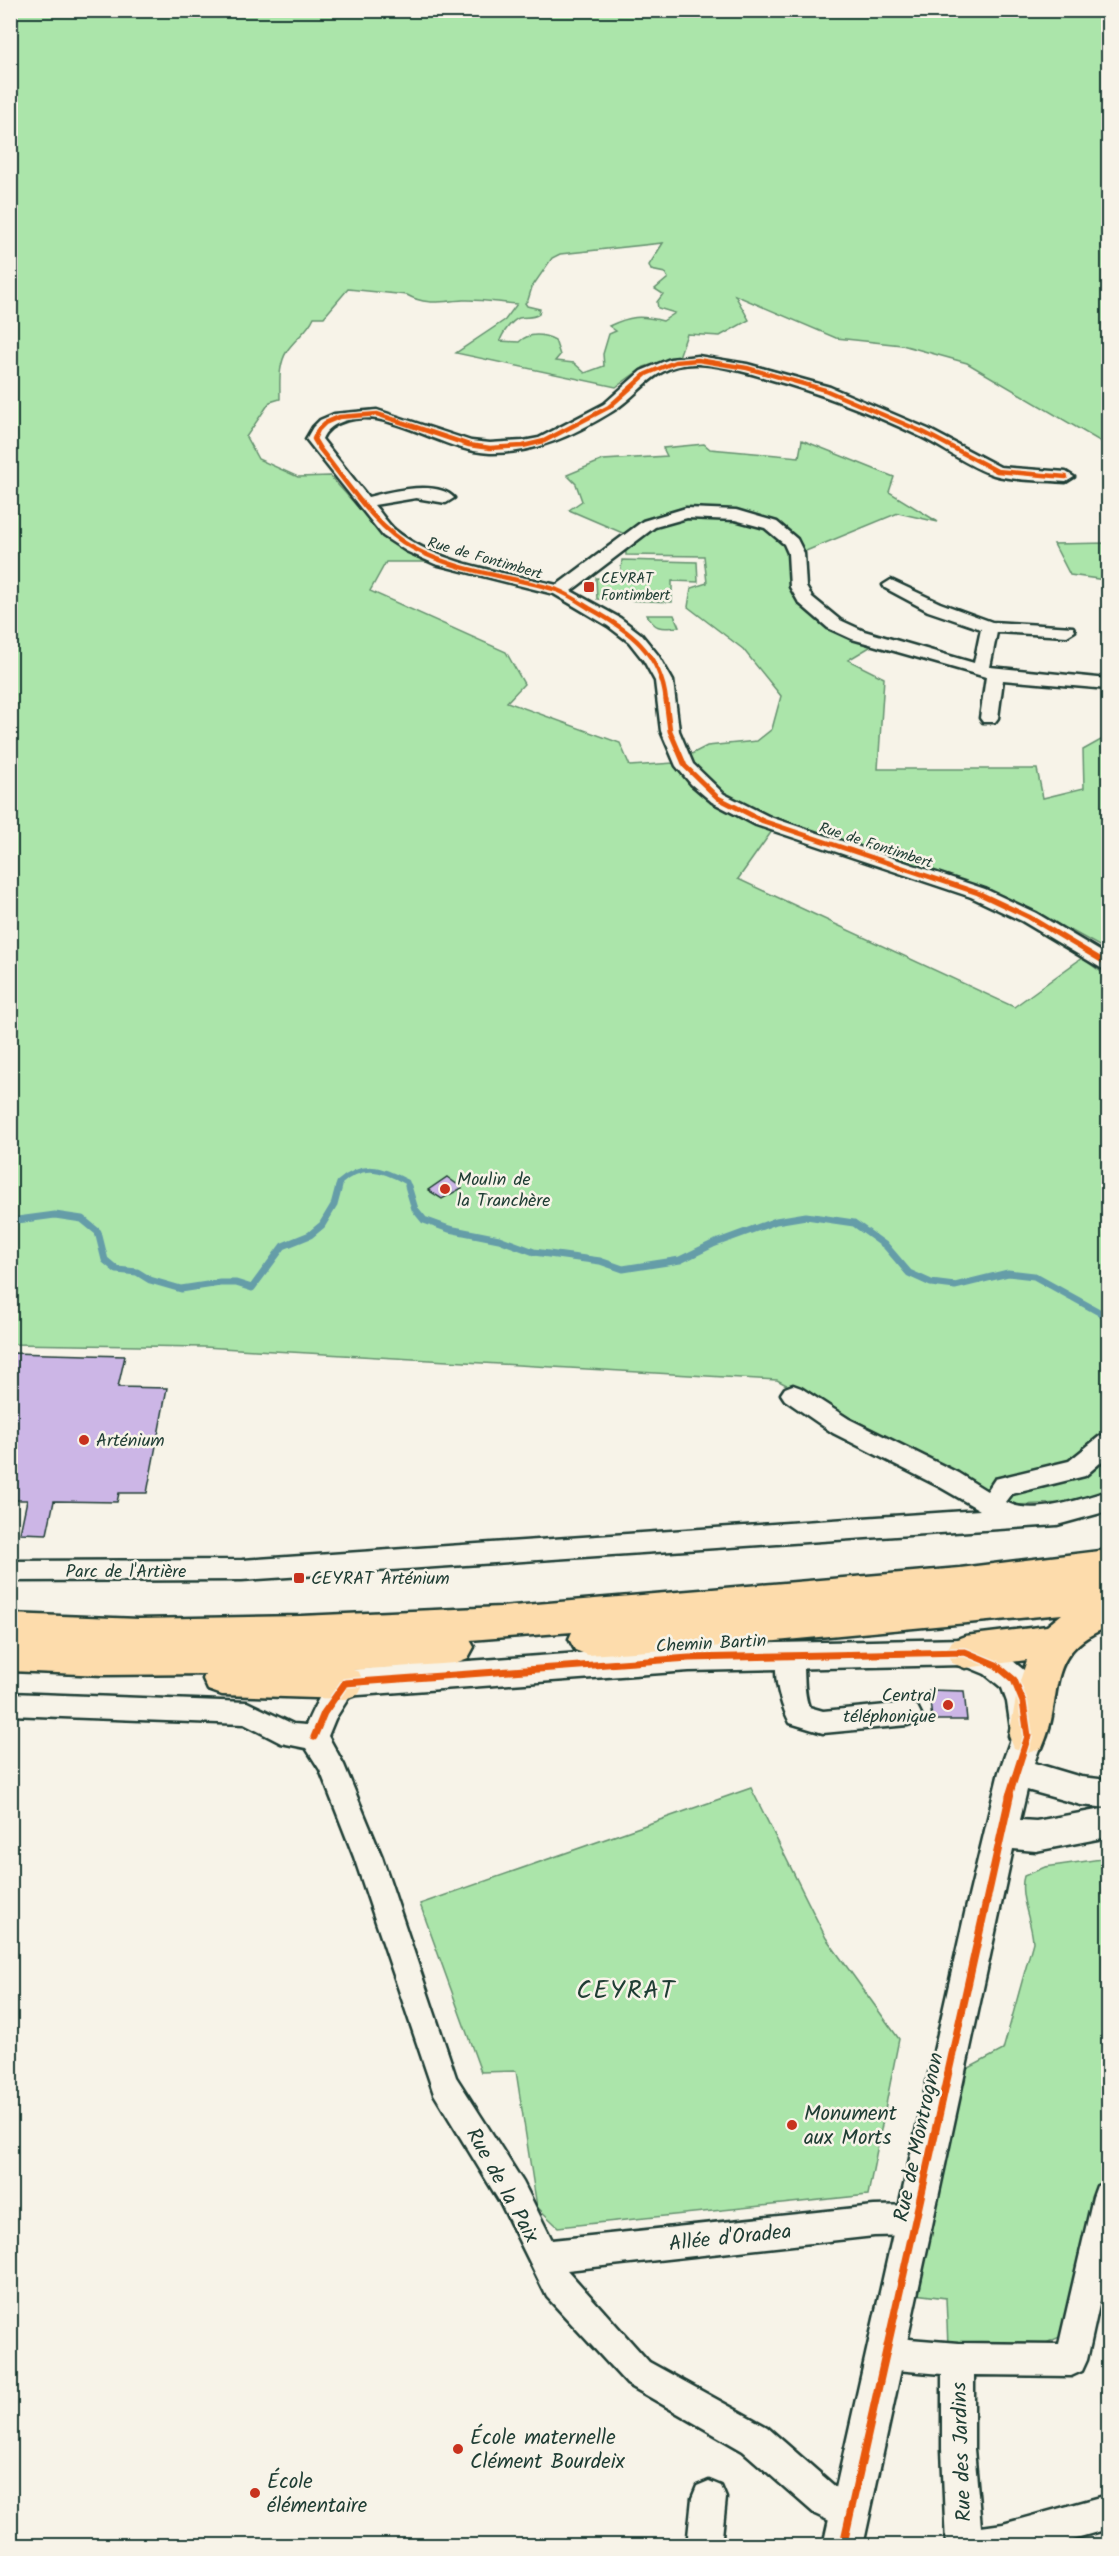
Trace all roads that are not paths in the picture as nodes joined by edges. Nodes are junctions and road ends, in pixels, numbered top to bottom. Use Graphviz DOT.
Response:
graph roads {
  1 [pos="1066,477"];
  2 [pos="446,498"];
  3 [pos="364,503"];
  4 [pos="578,576"];
  5 [pos="891,585"];
  6 [pos="560,591"];
  7 [pos="591,608"];
  8 [pos="990,627"];
  9 [pos="1067,631"];
  10 [pos="988,672"];
  11 [pos="1108,684"];
  12 [pos="989,718"];
  13 [pos="1108,964"];
  14 [pos="794,1394"];
  15 [pos="1108,1443"];
  16 [pos="1108,1501"];
  17 [pos="990,1505"];
  18 [pos="1013,1518"];
  19 [pos="1108,1544"];
  20 [pos="1108,1565"];
  21 [pos="10,1570"];
  22 [pos="960,1583"];
  23 [pos="1108,1591"];
  24 [pos="1108,1611"];
  25 [pos="10,1630"];
  26 [pos="1057,1640"];
  27 [pos="965,1652"];
  28 [pos="790,1654"];
  29 [pos="10,1655"];
  30 [pos="10,1671"];
  31 [pos="345,1683"];
  32 [pos="10,1704"];
  33 [pos="908,1714"];
  34 [pos="1028,1736"];
  35 [pos="314,1737"];
  36 [pos="1016,1772"];
  37 [pos="1108,1794"];
  38 [pos="1108,1822"];
  39 [pos="1002,1834"];
  40 [pos="1108,2198"];
  41 [pos="916,2220"];
  42 [pos="543,2257"];
  43 [pos="885,2353"];
  44 [pos="958,2359"];
  45 [pos="709,2498"];
  46 [pos="1108,2512"];
  47 [pos="847,2537"];
  48 [pos="1003,2543"];
  49 [pos="964,2545"];
  50 [pos="704,2546"];
  1 -- 3 [label="street, Rue de Fontimbert"];
  2 -- 3 [label="street"];
  3 -- 6 [label="street, Rue de Fontimbert"];
  4 -- 6 [label="street"];
  4 -- 7 [label="street"];
  4 -- 10 [label="street"];
  5 -- 8 [label="street"];
  6 -- 7 [label="street, Rue de Fontimbert"];
  7 -- 13 [label="street, Rue de Fontimbert"];
  8 -- 9 [label="street"];
  8 -- 10 [label="street"];
  10 -- 11 [label="street"];
  10 -- 12 [label="street"];
  14 -- 17 [label="street"];
  15 -- 17 [label="street"];
  16 -- 18 [label="street, Parc de l'Artière"];
  17 -- 18 [label="street"];
  18 -- 21 [label="street, Parc de l'Artière"];
  19 -- 22 [label="highway"];
  20 -- 22 [label="highway"];
  22 -- 25 [label="highway"];
  23 -- 29 [label="highway"];
  24 -- 26 [label="highway"];
  26 -- 27 [label="highway"];
  26 -- 34 [label="highway"];
  27 -- 28 [label="street, Chemin Bartin"];
  27 -- 34 [label="street, Chemin Bartin"];
  28 -- 31 [label="street, Chemin Bartin"];
  28 -- 33 [label="street"];
  30 -- 31 [label="highway"];
  31 -- 35 [label="street"];
  32 -- 35 [label="street"];
  34 -- 36 [label="street, Rue de Montrognon"];
  35 -- 42 [label="street, Rue de la Paix"];
  36 -- 37 [label="street"];
  36 -- 39 [label="street, Rue de Montrognon"];
  38 -- 39 [label="street"];
  39 -- 41 [label="street, Rue de Montrognon"];
  40 -- 44 [label="street"];
  41 -- 42 [label="street, Allée d'Oradea"];
  41 -- 43 [label="street, Rue de Montrognon"];
  42 -- 47 [label="street, Rue de la Paix"];
  43 -- 44 [label="street"];
  43 -- 47 [label="street, Rue de Montrognon"];
  44 -- 49 [label="street, Rue des Jardins"];
  45 -- 50 [label="street"];
  46 -- 48 [label="street"];
  48 -- 49 [label="street"];
}
